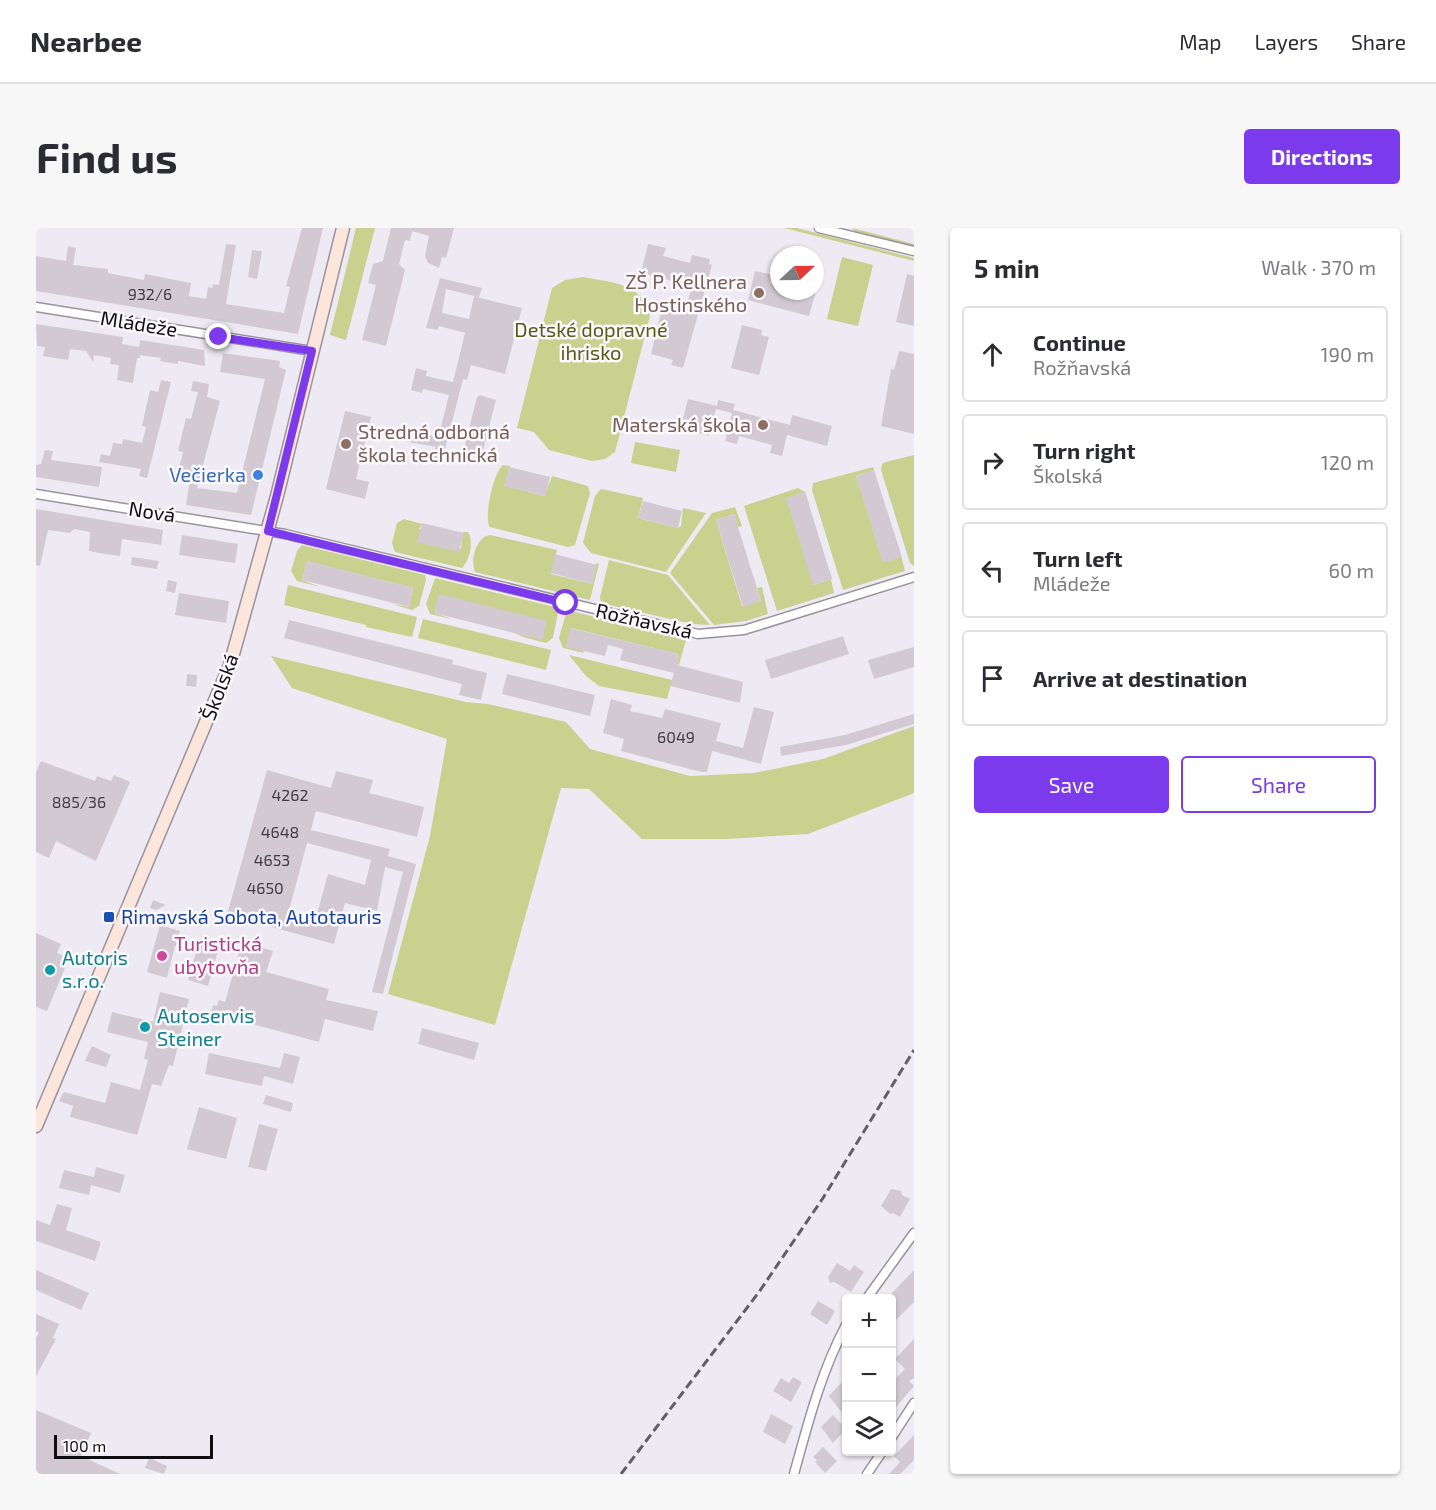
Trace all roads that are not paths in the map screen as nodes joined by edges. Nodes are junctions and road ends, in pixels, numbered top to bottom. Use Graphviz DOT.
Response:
graph roads {
  1 [pos="343,228"];
  2 [pos="819,228"];
  3 [pos="914,252"];
  4 [pos="36,307"];
  5 [pos="312,351"];
  6 [pos="36,494"];
  7 [pos="268,531"];
  8 [pos="914,577"];
  9 [pos="36,1126"];
  10 [pos="914,1233"];
  11 [pos="871,1294"];
  12 [pos="842,1332"];
  13 [pos="914,1403"];
  14 [pos="896,1430"];
  15 [pos="879,1456"];
  16 [pos="794,1474"];
  17 [pos="867,1474"];
  1 -- 5 [label="main road, Školská"];
  2 -- 3 [label="street"];
  4 -- 5 [label="street, Mládeže"];
  5 -- 7 [label="main road, Školská"];
  6 -- 7 [label="street, Nová"];
  7 -- 8 [label="street, Rožňavská"];
  7 -- 9 [label="main road, Školská"];
  10 -- 11 [label="street"];
  12 -- 16 [label="street"];
  13 -- 14 [label="street"];
  15 -- 17 [label="street"];
}
